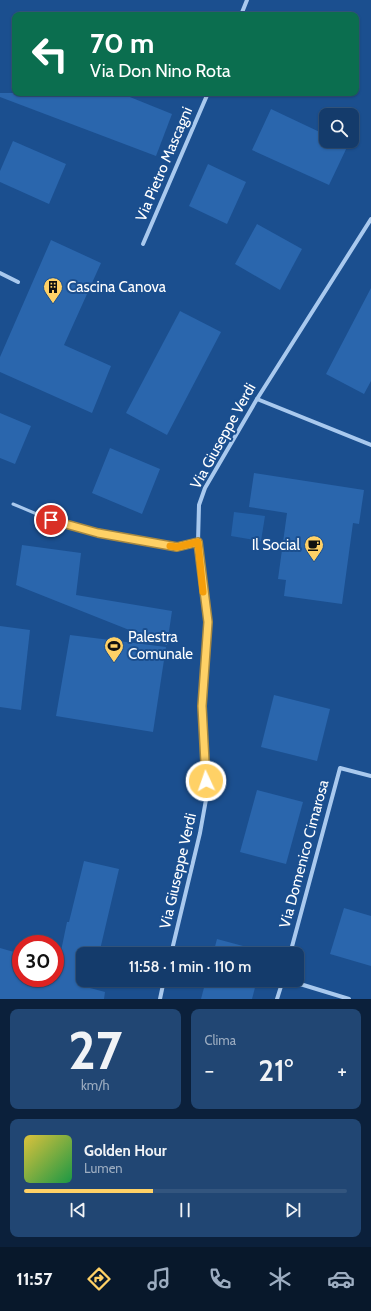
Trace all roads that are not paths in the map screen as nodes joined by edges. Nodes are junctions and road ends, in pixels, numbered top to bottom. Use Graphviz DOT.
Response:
graph roads {
  1 [pos="247,0"];
  2 [pos="242,12"];
  3 [pos="207,96"];
  4 [pos="371,219"];
  5 [pos="143,244"];
  6 [pos="0,273"];
  7 [pos="18,282"];
  8 [pos="257,399"];
  9 [pos="371,444"];
  10 [pos="13,504"];
  11 [pos="198,542"];
  12 [pos="371,776"];
  13 [pos="173,947"];
  14 [pos="292,947"];
  15 [pos="304,985"];
  16 [pos="163,987"];
  17 [pos="281,987"];
  18 [pos="160,999"];
  19 [pos="277,999"];
  20 [pos="349,999"];
  1 -- 2 [label="street"];
  3 -- 5 [label="street, Via Pietro Mascagni"];
  4 -- 8 [label="street, Via Giuseppe Verdi"];
  6 -- 7 [label="street"];
  8 -- 9 [label="street"];
  8 -- 11 [label="street, Via Giuseppe Verdi"];
  10 -- 11 [label="lane"];
  11 -- 13 [label="street, Via Giuseppe Verdi"];
  12 -- 14 [label="street, Via Domenico Cimarosa"];
  15 -- 20 [label="street"];
  16 -- 18 [label="street"];
  17 -- 19 [label="street"];
}
